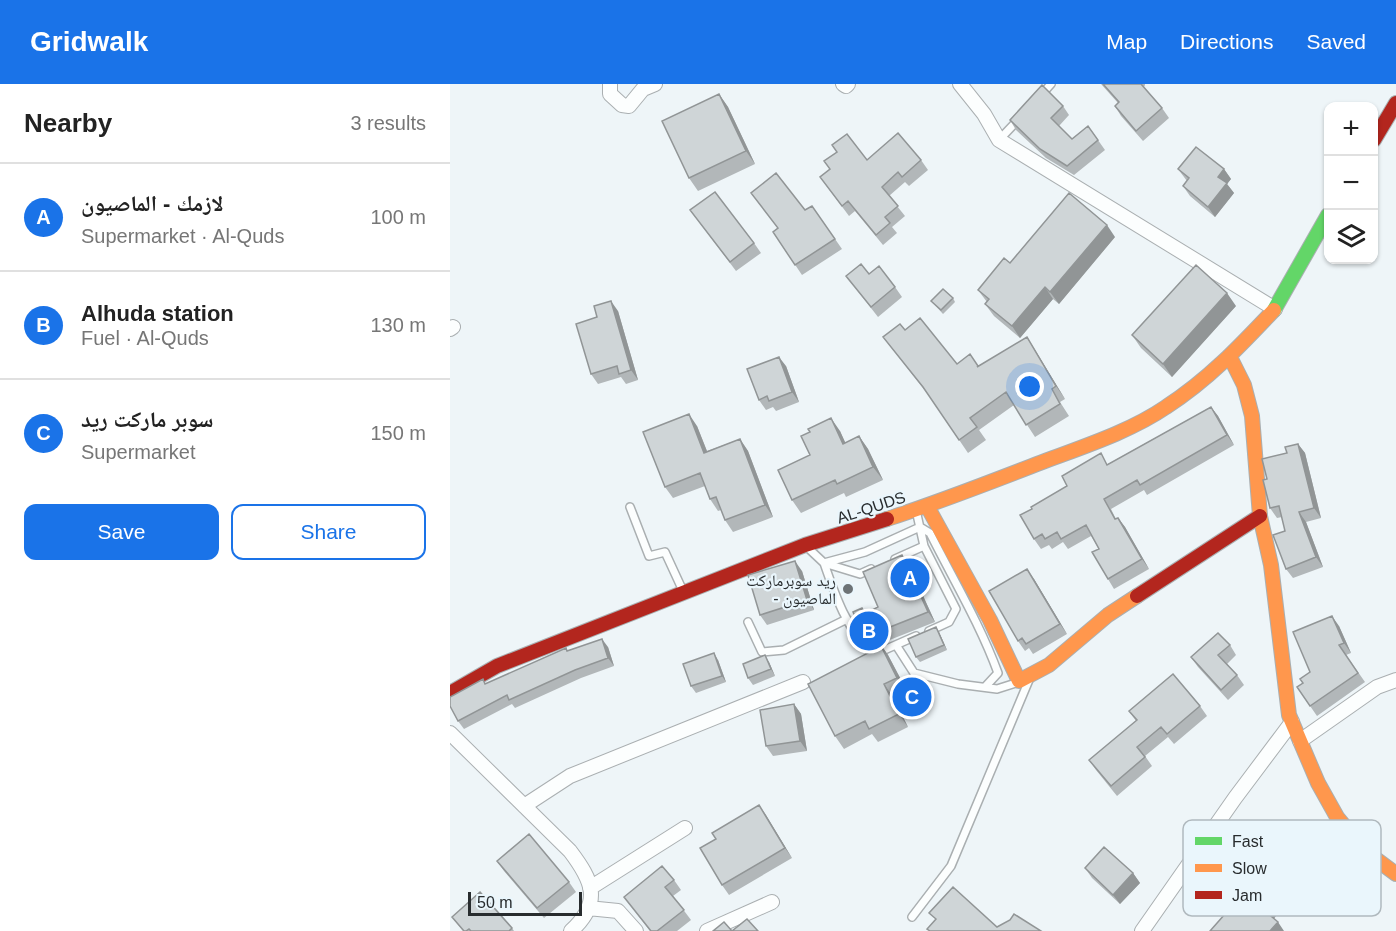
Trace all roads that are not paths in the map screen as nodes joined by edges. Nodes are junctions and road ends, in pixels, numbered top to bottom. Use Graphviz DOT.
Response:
graph roads {
  1 [pos="610,84"];
  2 [pos="655,84"];
  3 [pos="843,84"];
  4 [pos="848,84"];
  5 [pos="960,84"];
  6 [pos="1051,84"];
  7 [pos="1036,100"];
  8 [pos="1396,103"];
  9 [pos="1021,116"];
  10 [pos="1378,133"];
  11 [pos="999,140"];
  12 [pos="1324,224"];
  13 [pos="1275,309"];
  14 [pos="1230,357"];
  15 [pos="630,507"];
  16 [pos="921,508"];
  17 [pos="1260,516"];
  18 [pos="920,527"];
  19 [pos="805,545"];
  20 [pos="924,546"];
  21 [pos="892,560"];
  22 [pos="824,562"];
  23 [pos="881,565"];
  24 [pos="684,593"];
  25 [pos="965,603"];
  26 [pos="956,609"];
  27 [pos="847,618"];
  28 [pos="748,622"];
  29 [pos="896,645"];
  30 [pos="1025,678"];
  31 [pos="1396,680"];
  32 [pos="802,682"];
  33 [pos="986,687"];
  34 [pos="450,693"];
  35 [pos="1292,722"];
  36 [pos="450,733"];
  37 [pos="1300,741"];
  38 [pos="524,806"];
  39 [pos="1220,820"];
  40 [pos="1339,820"];
  41 [pos="685,828"];
  42 [pos="1381,863"];
  43 [pos="1183,872"];
  44 [pos="1396,874"];
  45 [pos="590,888"];
  46 [pos="772,902"];
  47 [pos="588,908"];
  48 [pos="912,917"];
  49 [pos="571,931"];
  50 [pos="636,931"];
  51 [pos="707,931"];
  52 [pos="1142,931"];
  1 -- 2 [label="street"];
  3 -- 4 [label="street"];
  5 -- 11 [label="street"];
  6 -- 7 [label="lane"];
  8 -- 10 [label="street"];
  9 -- 11 [label="lane"];
  11 -- 13 [label="street"];
  12 -- 13 [label="street, AL-QUDS"];
  13 -- 14 [label="street, AL-QUDS"];
  14 -- 16 [label="street, AL-QUDS"];
  14 -- 17 [label="street"];
  15 -- 24 [label="lane"];
  16 -- 18 [label="lane"];
  16 -- 19 [label="street, AL-QUDS"];
  16 -- 30 [label="street"];
  17 -- 30 [label="street"];
  17 -- 35 [label="street"];
  18 -- 20 [label="lane"];
  18 -- 22 [label="lane"];
  18 -- 25 [label="lane"];
  19 -- 22 [label="lane"];
  19 -- 24 [label="street, AL-QUDS"];
  20 -- 21 [label="lane"];
  20 -- 26 [label="lane"];
  22 -- 23 [label="lane"];
  22 -- 27 [label="lane"];
  24 -- 34 [label="street, AL-QUDS"];
  25 -- 26 [label="lane"];
  25 -- 33 [label="lane"];
  26 -- 29 [label="lane"];
  27 -- 28 [label="lane"];
  27 -- 29 [label="lane"];
  29 -- 33 [label="lane"];
  30 -- 33 [label="lane"];
  30 -- 48 [label="lane"];
  31 -- 37 [label="street"];
  32 -- 38 [label="street"];
  35 -- 37 [label="street"];
  35 -- 39 [label="street"];
  36 -- 38 [label="street"];
  37 -- 40 [label="street"];
  38 -- 45 [label="street"];
  41 -- 45 [label="street"];
  42 -- 44 [label="street"];
  43 -- 52 [label="street"];
  45 -- 47 [label="street"];
  46 -- 51 [label="street"];
  47 -- 49 [label="street"];
  47 -- 50 [label="street"];
}
